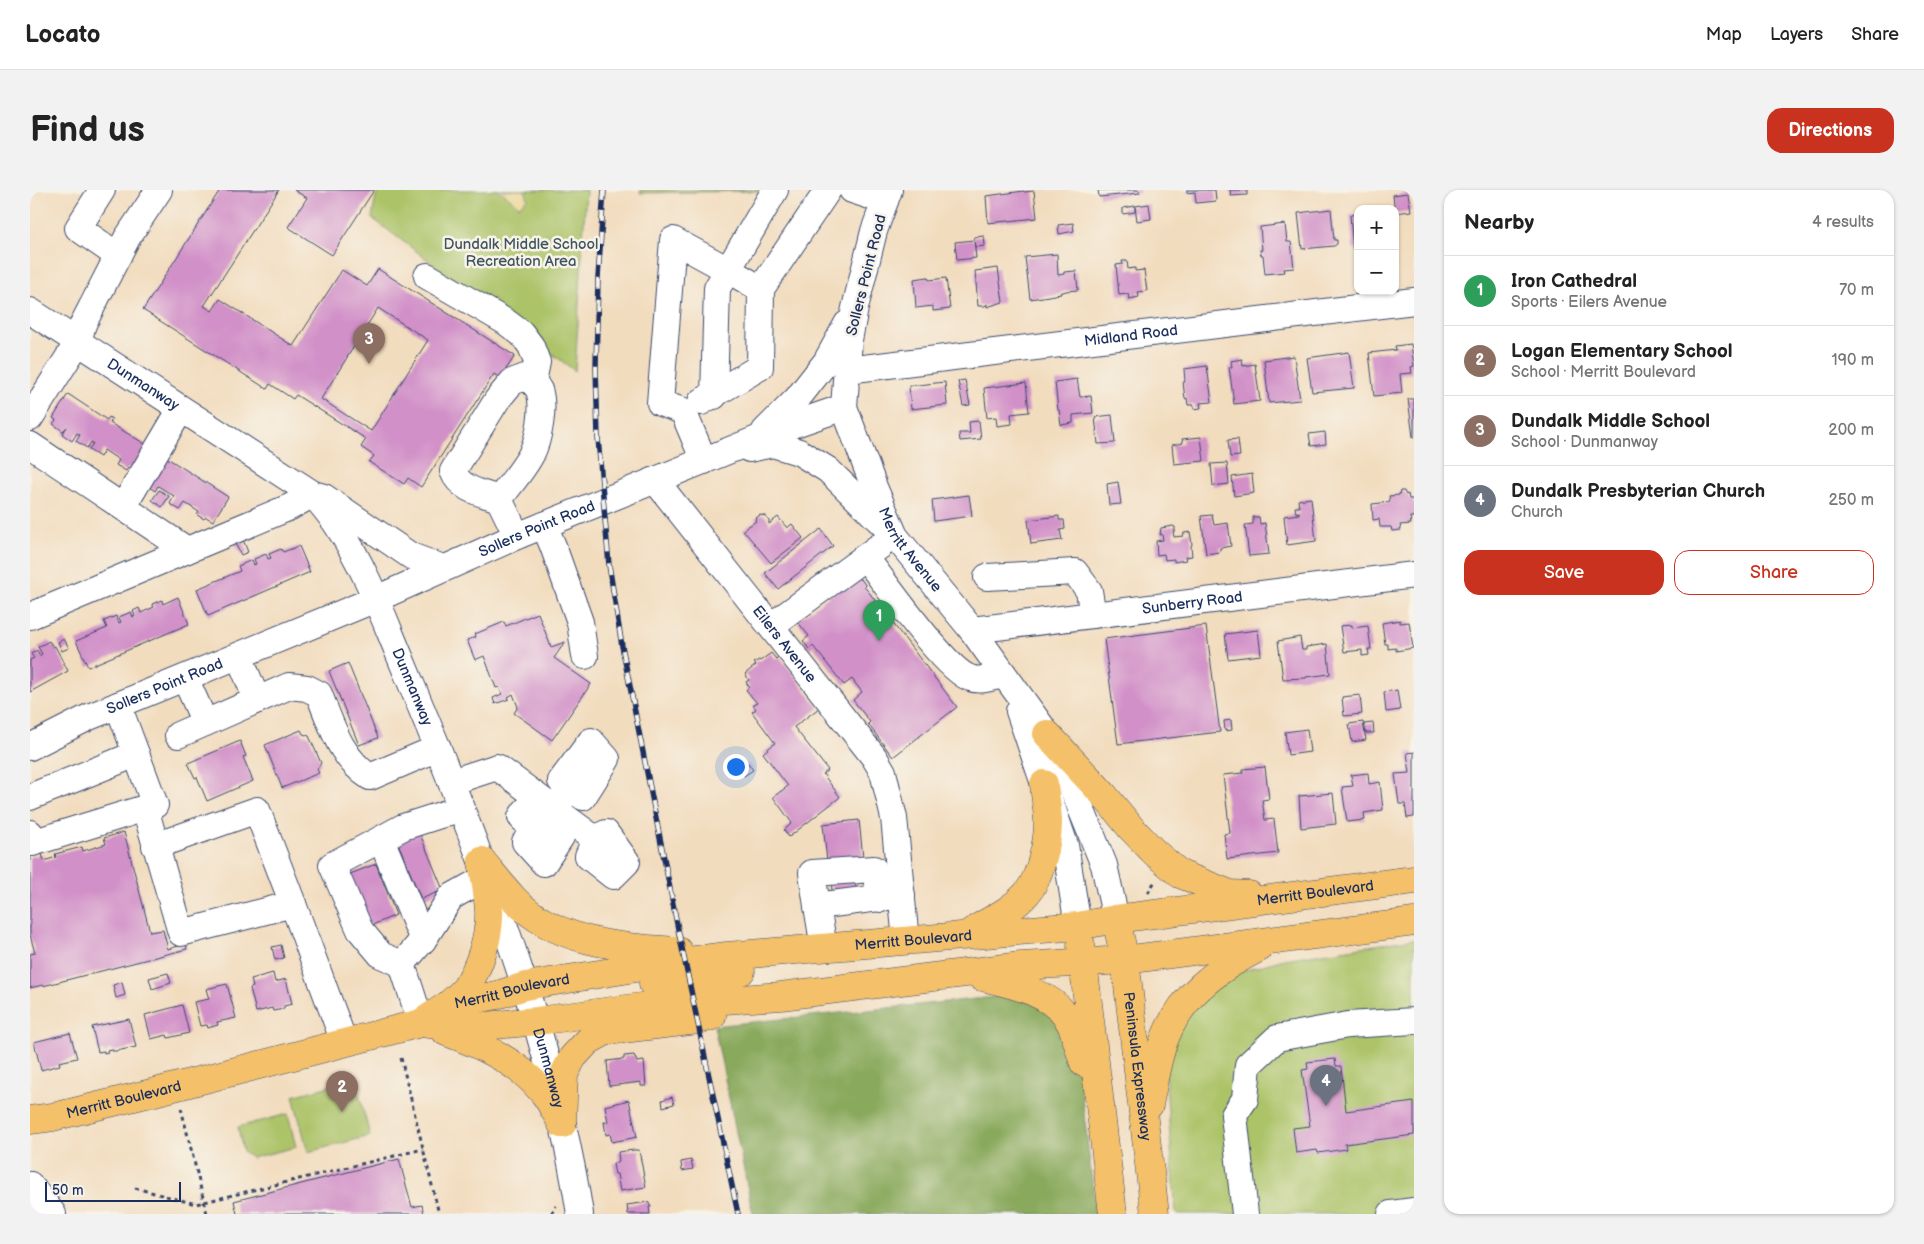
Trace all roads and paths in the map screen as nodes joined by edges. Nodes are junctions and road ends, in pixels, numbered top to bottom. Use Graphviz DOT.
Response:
graph roads {
  1 [pos="102,190"];
  2 [pos="159,190"];
  3 [pos="775,190"];
  4 [pos="828,190"];
  5 [pos="852,190"];
  6 [pos="887,196"];
  7 [pos="118,256"];
  8 [pos="728,270"];
  9 [pos="427,276"];
  10 [pos="761,290"];
  11 [pos="1414,301"];
  12 [pos="855,308"];
  13 [pos="30,311"];
  14 [pos="78,342"];
  15 [pos="848,370"];
  16 [pos="533,382"];
  17 [pos="714,396"];
  18 [pos="844,407"];
  19 [pos="181,409"];
  20 [pos="682,411"];
  21 [pos="30,418"];
  22 [pos="757,438"];
  23 [pos="30,445"];
  24 [pos="714,457"];
  25 [pos="655,480"];
  26 [pos="313,494"];
  27 [pos="500,499"];
  28 [pos="123,507"];
  29 [pos="544,525"];
  30 [pos="517,536"];
  31 [pos="895,536"];
  32 [pos="187,550"];
  33 [pos="865,557"];
  34 [pos="443,568"];
  35 [pos="1414,575"];
  36 [pos="987,577"];
  37 [pos="376,599"];
  38 [pos="1093,615"];
  39 [pos="30,616"];
  40 [pos="771,626"];
  41 [pos="972,630"];
  42 [pos="239,656"];
  43 [pos="585,656"];
  44 [pos="1004,675"];
  45 [pos="185,678"];
  46 [pos="257,700"];
  47 [pos="118,705"];
  48 [pos="205,723"];
  49 [pos="1047,734"];
  50 [pos="178,735"];
  51 [pos="30,747"];
  52 [pos="438,748"];
  53 [pos="136,754"];
  54 [pos="451,782"];
  55 [pos="1044,784"];
  56 [pos="571,788"];
  57 [pos="30,797"];
  58 [pos="150,807"];
  59 [pos="462,808"];
  60 [pos="544,821"];
  61 [pos="31,838"];
  62 [pos="381,839"];
  63 [pos="596,839"];
  64 [pos="156,846"];
  65 [pos="483,870"];
  66 [pos="1159,875"];
  67 [pos="1414,880"];
  68 [pos="892,897"];
  69 [pos="1280,897"];
  70 [pos="1147,898"];
  71 [pos="293,904"];
  72 [pos="1116,919"];
  73 [pos="1414,922"];
  74 [pos="1078,926"];
  75 [pos="965,936"];
  76 [pos="423,940"];
  77 [pos="1276,940"];
  78 [pos="906,942"];
  79 [pos="819,948"];
  80 [pos="727,956"];
  81 [pos="1125,960"];
  82 [pos="402,964"];
  83 [pos="1084,964"];
  84 [pos="963,973"];
  85 [pos="525,986"];
  86 [pos="780,996"];
  87 [pos="448,1005"];
  88 [pos="537,1021"];
  89 [pos="1414,1021"];
  90 [pos="421,1023"];
  91 [pos="344,1042"];
  92 [pos="401,1058"];
  93 [pos="177,1086"];
  94 [pos="1102,1119"];
  95 [pos="30,1120"];
  96 [pos="562,1124"];
  97 [pos="1144,1131"];
  98 [pos="423,1149"];
  99 [pos="30,1185"];
  100 [pos="135,1188"];
  101 [pos="204,1202"];
  102 [pos="568,1210"];
  103 [pos="1414,1211"];
  104 [pos="54,1214"];
  105 [pos="207,1214"];
  106 [pos="439,1214"];
  107 [pos="552,1214"];
  108 [pos="1113,1214"];
  109 [pos="1155,1214"];
  110 [pos="1245,1214"];
  111 [pos="1391,1214"];
  1 -- 7 [label="street"];
  2 -- 7 [label="street"];
  3 -- 8 [label="street"];
  4 -- 10 [label="street"];
  5 -- 6 [label="street"];
  6 -- 12 [label="street, Sollers Point Road"];
  7 -- 14 [label="street"];
  8 -- 10 [label="street"];
  8 -- 17 [label="street"];
  8 -- 20 [label="street"];
  9 -- 16 [label="street"];
  10 -- 17 [label="street"];
  11 -- 15 [label="street, Midland Road"];
  12 -- 15 [label="street, Sollers Point Road"];
  12 -- 22 [label="street"];
  13 -- 14 [label="street, Dunmanway"];
  14 -- 19 [label="street, Dunmanway"];
  14 -- 21 [label="street"];
  15 -- 18 [label="street, Sollers Point Road"];
  16 -- 27 [label="street"];
  16 -- 27 [label="street"];
  17 -- 20 [label="street"];
  18 -- 22 [label="street, Sollers Point Road"];
  18 -- 31 [label="street, Merritt Avenue"];
  19 -- 26 [label="street, Dunmanway"];
  19 -- 28 [label="street"];
  20 -- 24 [label="street"];
  22 -- 24 [label="street, Sollers Point Road"];
  23 -- 28 [label="street"];
  24 -- 25 [label="street, Sollers Point Road"];
  24 -- 31 [label="street"];
  25 -- 29 [label="street, Sollers Point Road"];
  25 -- 40 [label="street, Eilers Avenue"];
  26 -- 32 [label="street"];
  26 -- 34 [label="street"];
  26 -- 37 [label="street, Dunmanway"];
  27 -- 30 [label="street"];
  28 -- 32 [label="street"];
  29 -- 30 [label="street, Sollers Point Road"];
  29 -- 43 [label="street"];
  30 -- 34 [label="street, Sollers Point Road"];
  31 -- 33 [label="street"];
  31 -- 41 [label="street, Merritt Avenue"];
  32 -- 39 [label="street"];
  33 -- 40 [label="street"];
  33 -- 44 [label="street"];
  34 -- 37 [label="street, Sollers Point Road"];
  35 -- 38 [label="street, Sunberry Road"];
  36 -- 38 [label="street"];
  37 -- 42 [label="street, Sollers Point Road"];
  37 -- 52 [label="street, Dunmanway"];
  38 -- 41 [label="street, Sunberry Road"];
  40 -- 68 [label="street, Eilers Avenue"];
  41 -- 44 [label="street, Merritt Avenue"];
  42 -- 45 [label="street, Sollers Point Road"];
  42 -- 46 [label="street"];
  44 -- 49 [label="street, Merritt Avenue"];
  44 -- 55 [label="street, Merritt Avenue"];
  45 -- 47 [label="street, Sollers Point Road"];
  45 -- 48 [label="street"];
  46 -- 48 [label="street"];
  46 -- 52 [label="street"];
  47 -- 51 [label="street, Sollers Point Road"];
  47 -- 53 [label="street"];
  48 -- 50 [label="street"];
  49 -- 69 [label="main road"];
  49 -- 72 [label="street, Merritt Avenue"];
  52 -- 54 [label="street, Dunmanway"];
  53 -- 57 [label="street"];
  53 -- 58 [label="street"];
  54 -- 59 [label="street, Dunmanway"];
  54 -- 60 [label="street"];
  55 -- 74 [label="street, Merritt Avenue"];
  55 -- 75 [label="main road"];
  56 -- 60 [label="street"];
  58 -- 61 [label="street"];
  58 -- 64 [label="street"];
  59 -- 62 [label="street"];
  59 -- 65 [label="street, Dunmanway"];
  60 -- 63 [label="street"];
  62 -- 76 [label="street"];
  62 -- 82 [label="street"];
  64 -- 71 [label="street"];
  64 -- 71 [label="street"];
  65 -- 76 [label="street"];
  65 -- 80 [label="main road"];
  65 -- 85 [label="street, Dunmanway"];
  65 -- 87 [label="main road"];
  66 -- 70 [label="path"];
  67 -- 69 [label="main road, Merritt Boulevard"];
  68 -- 78 [label="street, Eilers Avenue"];
  68 -- 79 [label="street"];
  69 -- 72 [label="main road, Merritt Boulevard"];
  71 -- 91 [label="street"];
  72 -- 74 [label="main road, Merritt Boulevard"];
  72 -- 81 [label="main road, Peninsula Expressway"];
  73 -- 77 [label="main road, Merritt Boulevard"];
  74 -- 75 [label="main road, Merritt Boulevard"];
  74 -- 83 [label="main road"];
  75 -- 78 [label="main road, Merritt Boulevard"];
  76 -- 82 [label="street"];
  77 -- 81 [label="main road, Merritt Boulevard"];
  77 -- 97 [label="main road"];
  78 -- 79 [label="main road, Merritt Boulevard"];
  79 -- 80 [label="main road, Merritt Boulevard"];
  79 -- 88 [label="main road"];
  80 -- 85 [label="main road, Merritt Boulevard"];
  81 -- 83 [label="main road, Merritt Boulevard"];
  81 -- 97 [label="main road, Peninsula Expressway"];
  82 -- 90 [label="street"];
  83 -- 84 [label="main road, Merritt Boulevard"];
  83 -- 94 [label="main road"];
  84 -- 86 [label="main road, Merritt Boulevard"];
  84 -- 94 [label="main road"];
  85 -- 87 [label="main road, Merritt Boulevard"];
  85 -- 88 [label="street, Dunmanway"];
  86 -- 88 [label="main road, Merritt Boulevard"];
  86 -- 96 [label="main road"];
  87 -- 90 [label="main road, Merritt Boulevard"];
  88 -- 90 [label="main road, Merritt Boulevard"];
  88 -- 96 [label="street, Dunmanway"];
  89 -- 110 [label="street"];
  90 -- 91 [label="main road, Merritt Boulevard"];
  90 -- 96 [label="main road"];
  91 -- 93 [label="main road, Merritt Boulevard"];
  92 -- 98 [label="path"];
  93 -- 95 [label="main road, Merritt Boulevard"];
  93 -- 101 [label="path"];
  94 -- 108 [label="main road"];
  96 -- 102 [label="street, Dunmanway"];
  97 -- 109 [label="main road, Peninsula Expressway"];
  98 -- 101 [label="path"];
  98 -- 106 [label="path"];
  99 -- 104 [label="street"];
  100 -- 101 [label="path"];
  101 -- 105 [label="path"];
  102 -- 107 [label="path"];
  103 -- 111 [label="street"];
}
